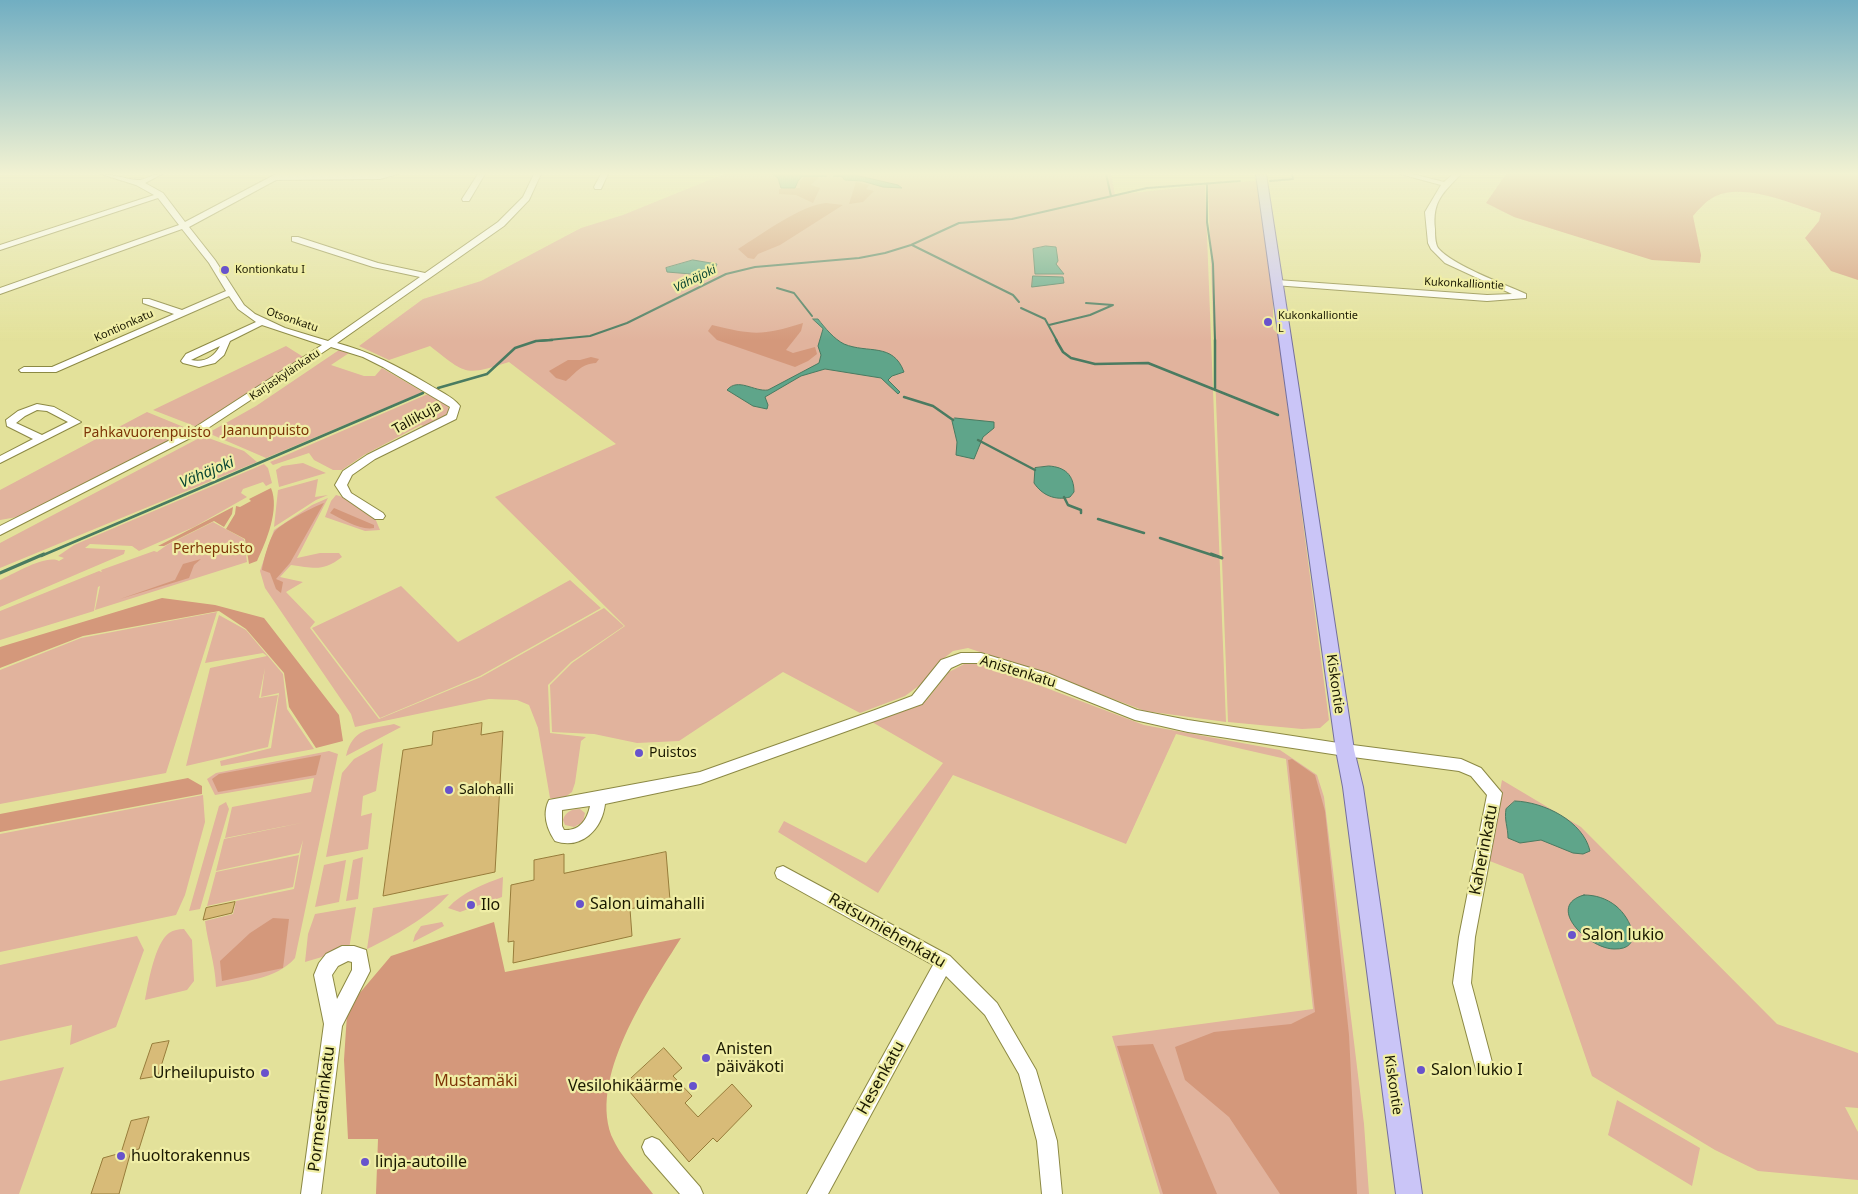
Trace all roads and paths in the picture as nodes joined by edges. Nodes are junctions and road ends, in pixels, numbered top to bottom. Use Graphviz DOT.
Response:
graph roads {
  1 [pos="55,230"];
  2 [pos="173,230"];
  3 [pos="187,230"];
  4 [pos="493,230"];
  5 [pos="1270,230"];
  6 [pos="1431,230"];
  7 [pos="295,239"];
  8 [pos="0,248"];
  9 [pos="427,276"];
  10 [pos="1278,284"];
  11 [pos="0,291"];
  12 [pos="231,292"];
  13 [pos="146,301"];
  14 [pos="181,313"];
  15 [pos="262,322"];
  16 [pos="226,340"];
  17 [pos="329,345"];
  18 [pos="24,370"];
  19 [pos="41,439"];
  20 [pos="0,460"];
  21 [pos="379,516"];
  22 [pos="0,531"];
  23 [pos="1345,750"];
  24 [pos="598,799"];
  25 [pos="783,872"];
  26 [pos="944,962"];
  27 [pos="333,1024"];
  28 [pos="1484,1066"];
  29 [pos="652,1147"];
  30 [pos="311,1194"];
  31 [pos="693,1194"];
  32 [pos="817,1194"];
  33 [pos="1052,1194"];
  34 [pos="1409,1194"];
  1 -- 8 [label="street"];
  2 -- 11 [label="street"];
  3 -- 12 [label="street, Otsonkatu"];
  4 -- 9 [label="street, Karjaskylänkatu"];
  5 -- 10 [label="main road, Kiskontie"];
  6 -- 10 [label="street, Kukonkalliontie"];
  7 -- 9 [label="street"];
  9 -- 17 [label="street, Karjaskylänkatu"];
  10 -- 23 [label="main road, Kiskontie"];
  12 -- 14 [label="street, Kontionkatu"];
  12 -- 15 [label="street, Otsonkatu"];
  13 -- 14 [label="street"];
  14 -- 18 [label="street, Kontionkatu"];
  15 -- 16 [label="street"];
  15 -- 17 [label="street, Otsonkatu"];
  17 -- 21 [label="street, Tallikuja"];
  17 -- 22 [label="street, Karjaskylänkatu"];
  19 -- 19 [label="street"];
  19 -- 20 [label="street"];
  23 -- 24 [label="street, Anistenkatu"];
  23 -- 28 [label="street, Kaherinkatu"];
  23 -- 34 [label="main road, Kiskontie"];
  25 -- 26 [label="street, Ratsumiehenkatu"];
  26 -- 32 [label="street, Hesenkatu"];
  26 -- 33 [label="street, Ratsumiehenkatu"];
  27 -- 30 [label="street, Pormestarinkatu"];
  29 -- 31 [label="street"];
}
